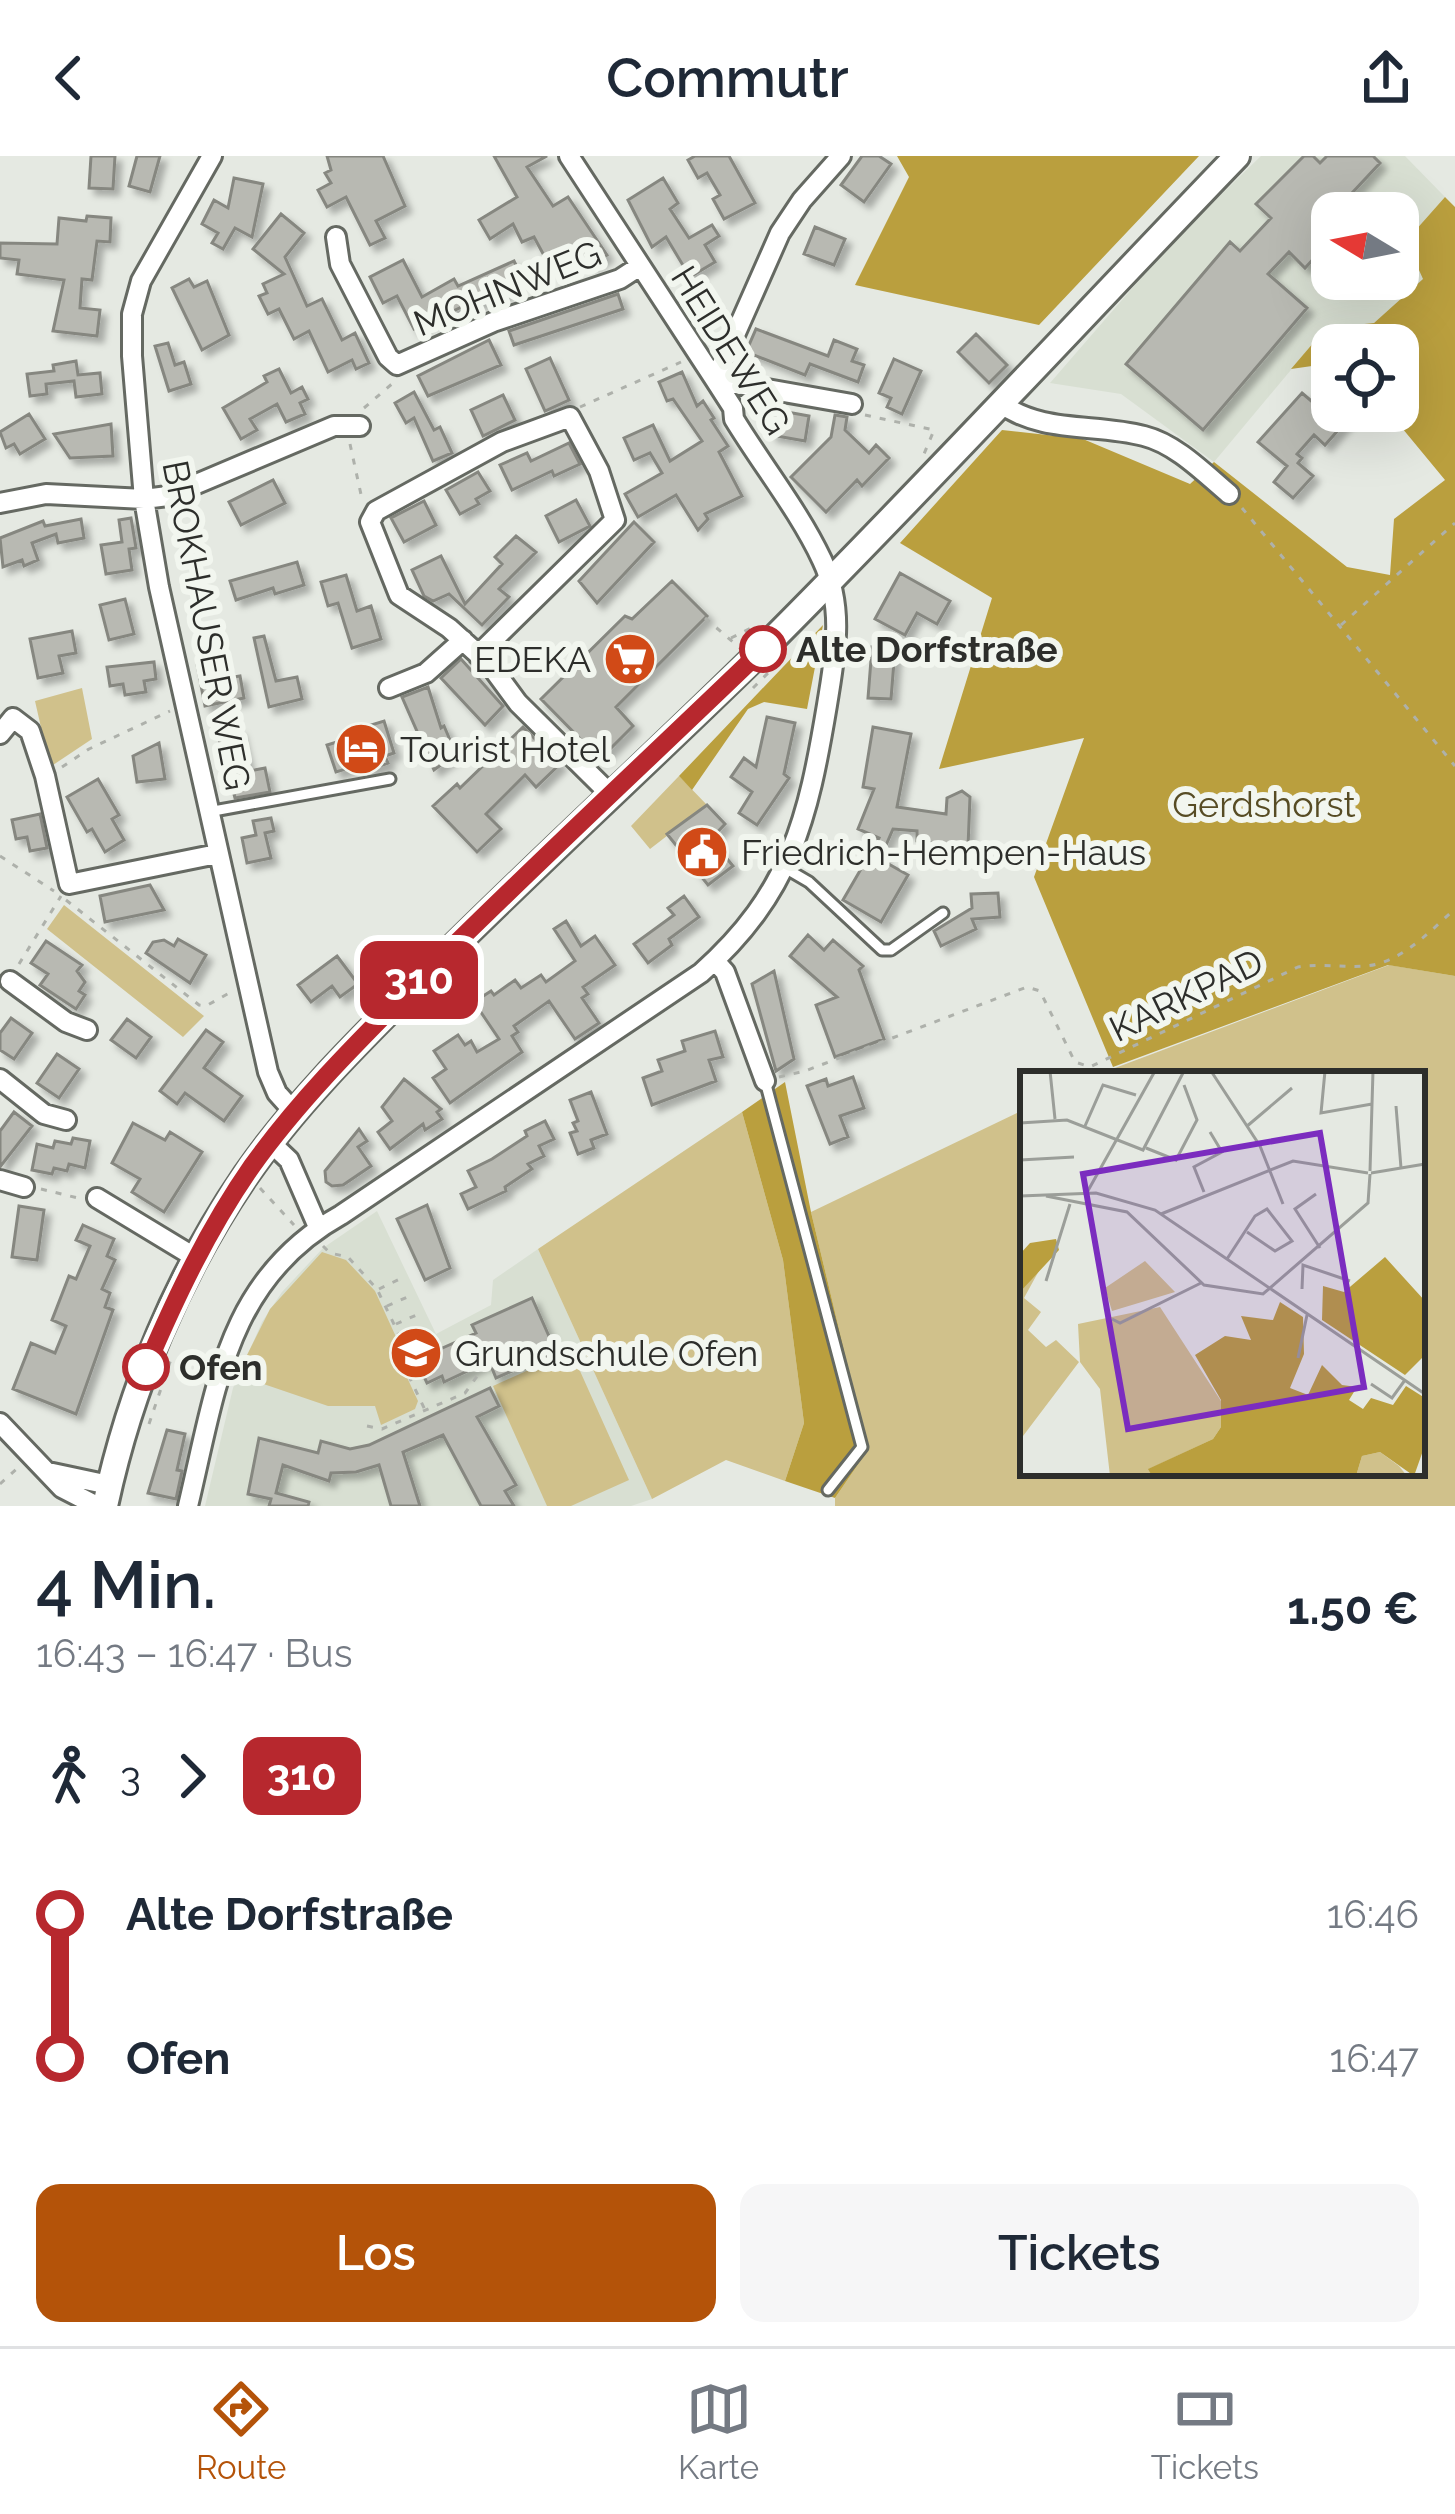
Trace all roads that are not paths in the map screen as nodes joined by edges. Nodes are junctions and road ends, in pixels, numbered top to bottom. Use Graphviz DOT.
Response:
graph roads {
  1 [pos="212,156"];
  2 [pos="569,156"];
  3 [pos="841,156"];
  4 [pos="1237,156"];
  5 [pos="336,237"];
  6 [pos="640,266"];
  7 [pos="715,380"];
  8 [pos="1000,403"];
  9 [pos="852,404"];
  10 [pos="360,426"];
  11 [pos="1229,494"];
  12 [pos="144,499"];
  13 [pos="0,503"];
  14 [pos="829,582"];
  15 [pos="463,640"];
  16 [pos="478,656"];
  17 [pos="389,688"];
  18 [pos="0,734"];
  19 [pos="390,778"];
  20 [pos="611,795"];
  21 [pos="208,812"];
  22 [pos="217,854"];
  23 [pos="785,868"];
  24 [pos="943,913"];
  25 [pos="715,961"];
  26 [pos="3,985"];
  27 [pos="87,1030"];
  28 [pos="0,1079"];
  29 [pos="765,1081"];
  30 [pos="294,1112"];
  31 [pos="66,1120"];
  32 [pos="270,1142"];
  33 [pos="0,1180"];
  34 [pos="24,1187"];
  35 [pos="97,1198"];
  36 [pos="318,1227"];
  37 [pos="196,1258"];
  38 [pos="0,1423"];
  39 [pos="828,1490"];
  40 [pos="104,1499"];
  41 [pos="188,1506"];
  1 -- 12 [label="street, BROKHAUSER WEG"];
  2 -- 6 [label="street, HEIDEWEG"];
  3 -- 7 [label="street"];
  4 -- 8 [label="street"];
  5 -- 6 [label="street, MOHNWEG"];
  6 -- 7 [label="street, HEIDEWEG"];
  7 -- 9 [label="street"];
  7 -- 14 [label="street, HEIDEWEG"];
  8 -- 11 [label="street"];
  8 -- 14 [label="street"];
  10 -- 12 [label="street"];
  12 -- 13 [label="street"];
  12 -- 21 [label="street, BROKHAUSER WEG"];
  14 -- 20 [label="street"];
  14 -- 23 [label="street"];
  15 -- 16 [label="street"];
  15 -- 16 [label="street"];
  15 -- 17 [label="street"];
  16 -- 20 [label="street"];
  18 -- 22 [label="street"];
  19 -- 21 [label="lane"];
  20 -- 30 [label="street"];
  21 -- 22 [label="street, BROKHAUSER WEG"];
  22 -- 30 [label="street, BROKHAUSER WEG"];
  23 -- 24 [label="lane"];
  23 -- 25 [label="street"];
  25 -- 29 [label="street"];
  25 -- 36 [label="street"];
  26 -- 27 [label="street"];
  28 -- 31 [label="street"];
  29 -- 39 [label="lane"];
  30 -- 32 [label="street"];
  32 -- 36 [label="street"];
  32 -- 37 [label="street"];
  33 -- 34 [label="street"];
  35 -- 37 [label="street"];
  36 -- 41 [label="street"];
  37 -- 40 [label="street"];
  38 -- 40 [label="street"];
}
